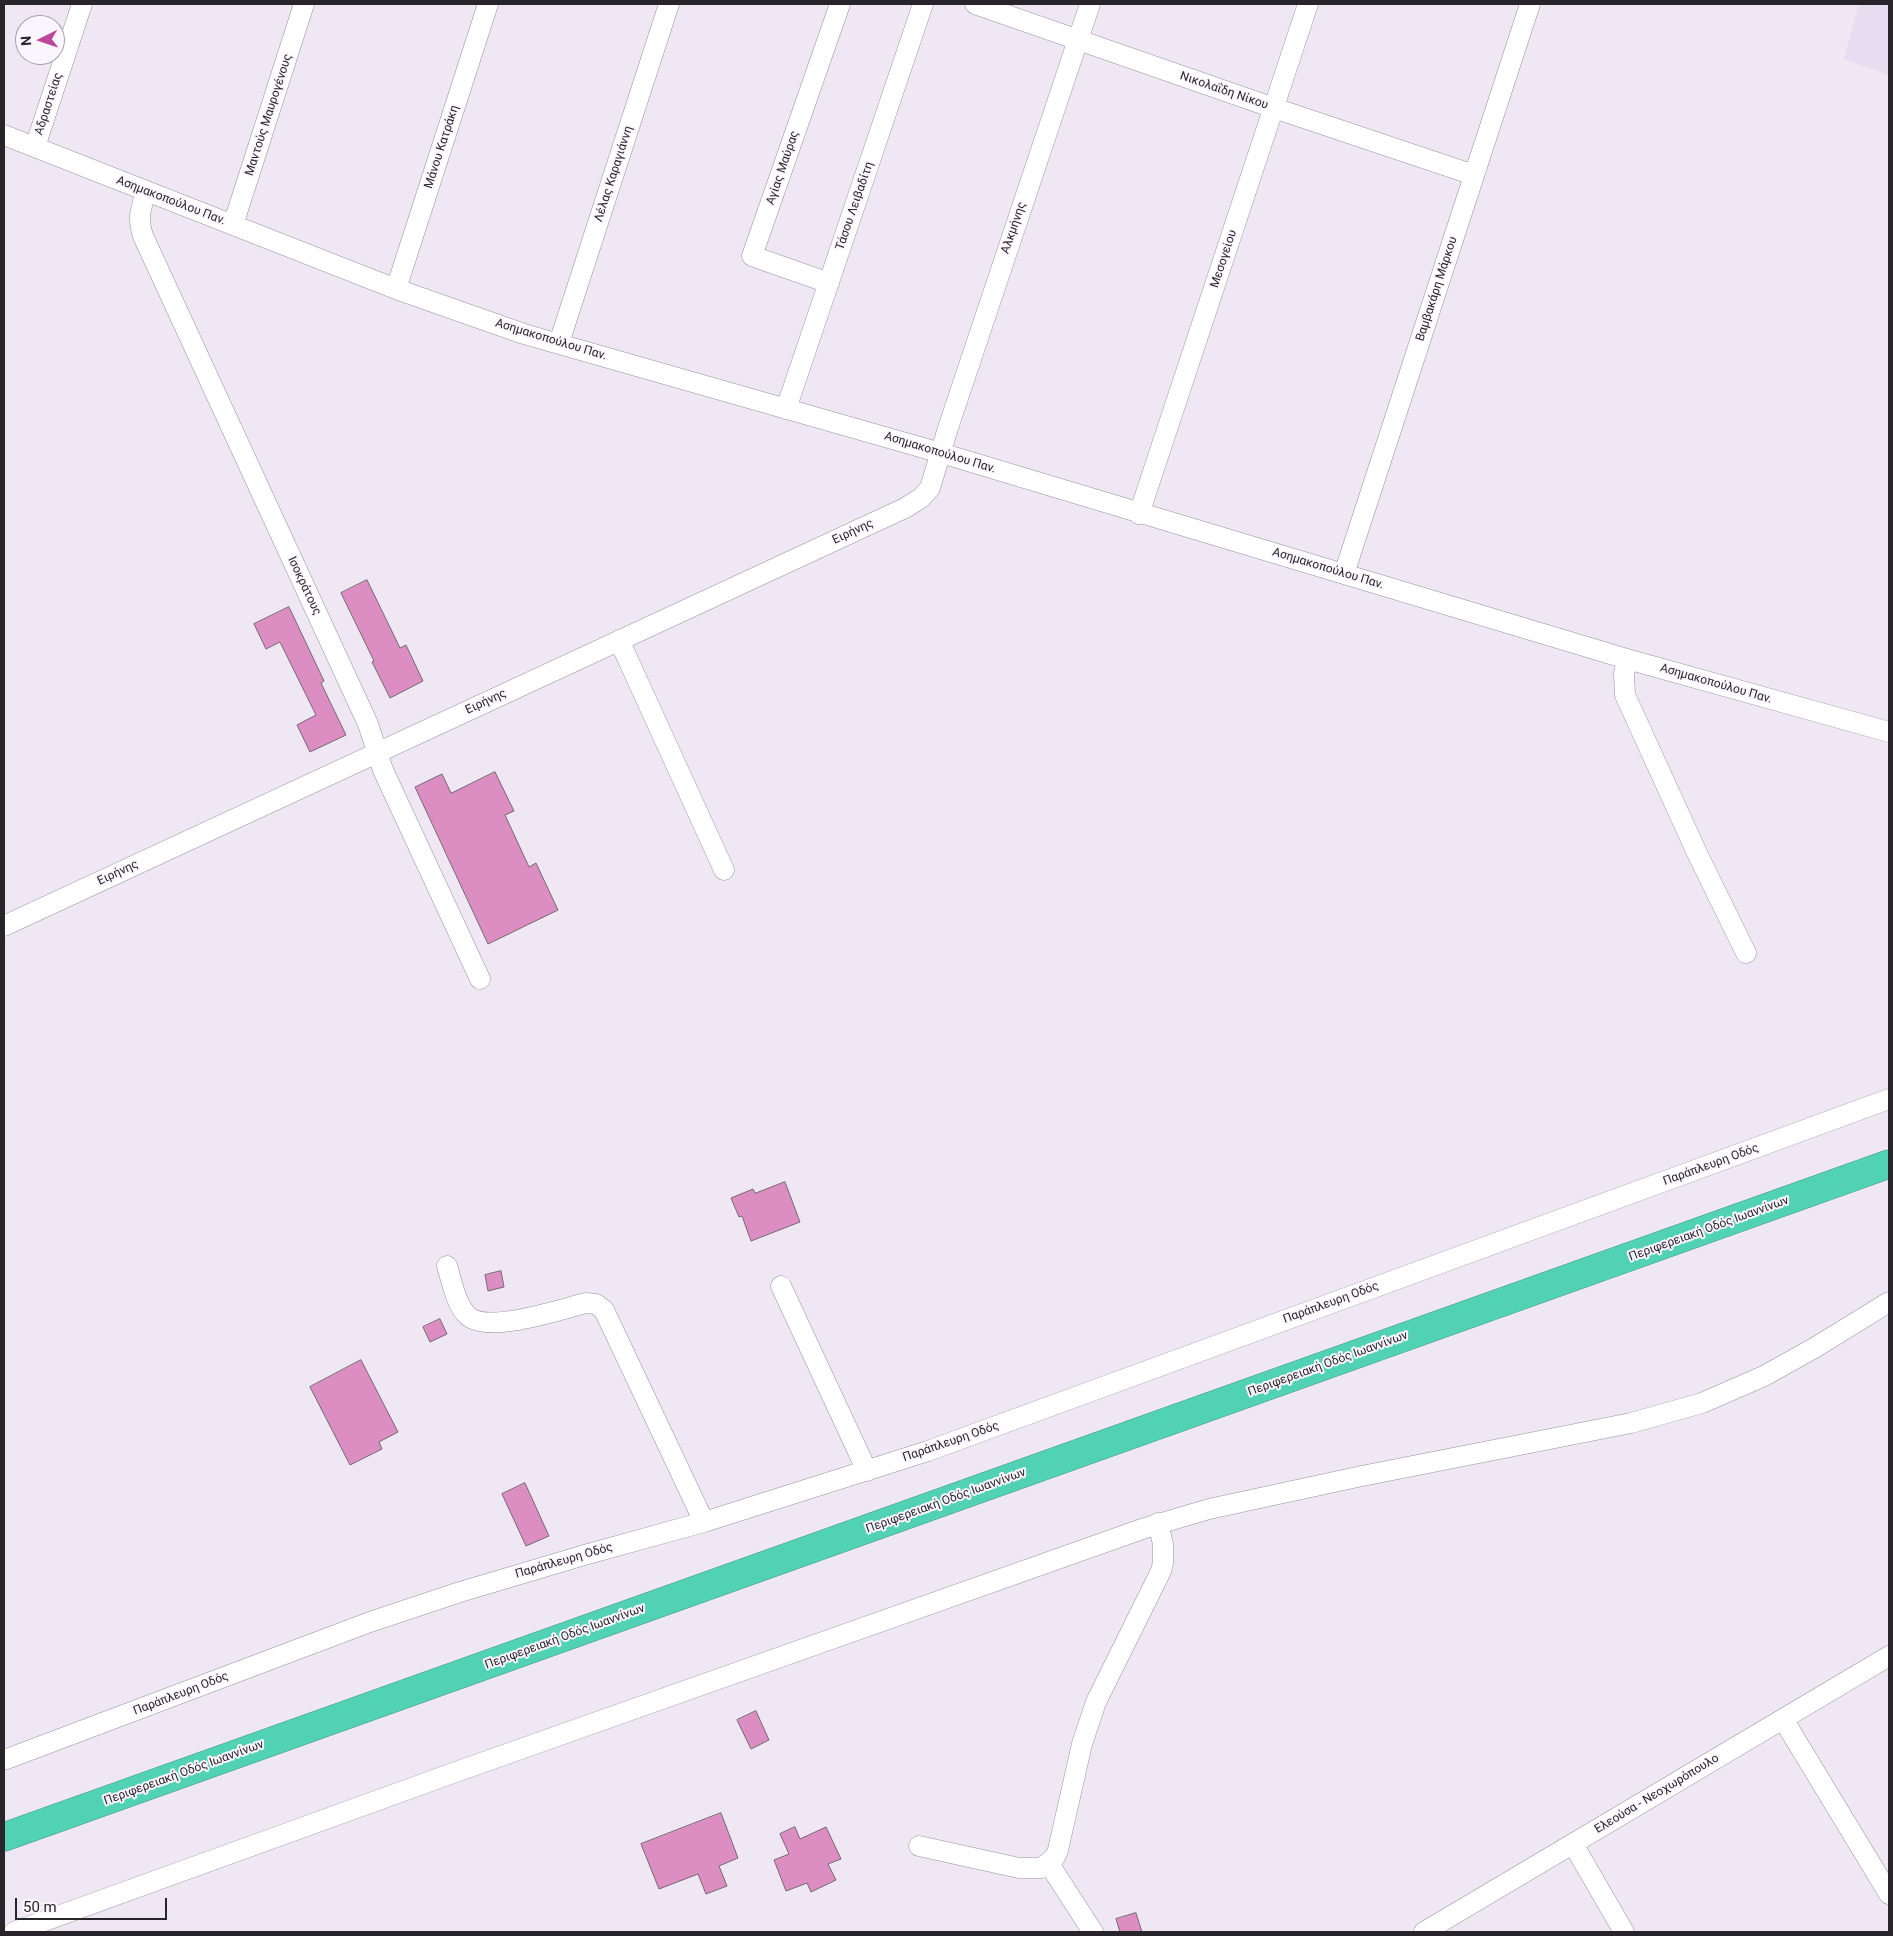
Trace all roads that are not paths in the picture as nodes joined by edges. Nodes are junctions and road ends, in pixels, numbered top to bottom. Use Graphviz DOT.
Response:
graph roads {
  1 [pos="82,4"];
  2 [pos="304,4"];
  3 [pos="488,4"];
  4 [pos="669,4"];
  5 [pos="840,4"];
  6 [pos="923,4"];
  7 [pos="976,4"];
  8 [pos="1090,4"];
  9 [pos="1308,4"];
  10 [pos="1530,4"];
  11 [pos="1078,40"];
  12 [pos="1274,108"];
  13 [pos="6,138"];
  14 [pos="35,147"];
  15 [pos="1474,174"];
  16 [pos="146,191"];
  17 [pos="233,225"];
  18 [pos="829,282"];
  19 [pos="396,289"];
  20 [pos="559,344"];
  21 [pos="786,408"];
  22 [pos="941,453"];
  23 [pos="1139,514"];
  24 [pos="1344,574"];
  25 [pos="619,640"];
  26 [pos="1626,659"];
  27 [pos="1889,732"];
  28 [pos="377,753"];
  29 [pos="724,870"];
  30 [pos="4,926"];
  31 [pos="1746,953"];
  32 [pos="480,979"];
  33 [pos="1889,1099"];
  34 [pos="1889,1164"];
  35 [pos="447,1266"];
  36 [pos="781,1286"];
  37 [pos="1889,1302"];
  38 [pos="867,1471"];
  39 [pos="704,1522"];
  40 [pos="1158,1524"];
  41 [pos="1889,1656"];
  42 [pos="1783,1719"];
  43 [pos="4,1760"];
  44 [pos="4,1837"];
  45 [pos="1573,1844"];
  46 [pos="919,1846"];
  47 [pos="1049,1864"];
  48 [pos="1889,1894"];
  49 [pos="14,1932"];
  50 [pos="1093,1932"];
  51 [pos="1424,1932"];
  52 [pos="1624,1932"];
  1 -- 14 [label="street, Αδραστείας"];
  2 -- 17 [label="street, Μαντούς Μαυρογένους"];
  3 -- 19 [label="street, Μάνου Κατράκη"];
  4 -- 20 [label="street, Λέλας Καραγιάννη"];
  5 -- 18 [label="street, Αγίας Μαύρας"];
  6 -- 18 [label="street, Τάσου Λειβαδίτη"];
  7 -- 11 [label="street, Νικολαΐδη Νίκου"];
  8 -- 11 [label="street, Αλκμήνης"];
  9 -- 12 [label="street, Μεσογείου"];
  10 -- 15 [label="street, Βαμβακάρη Μάρκου"];
  11 -- 12 [label="street, Νικολαΐδη Νίκου"];
  11 -- 22 [label="street, Αλκμήνης"];
  12 -- 15 [label="street, Νικολαΐδη Νίκου"];
  12 -- 23 [label="street, Μεσογείου"];
  13 -- 14 [label="street, Ασημακοπούλου Παν."];
  14 -- 16 [label="street, Ασημακοπούλου Παν."];
  15 -- 24 [label="street, Βαμβακάρη Μάρκου"];
  16 -- 17 [label="street, Ασημακοπούλου Παν."];
  16 -- 28 [label="street, Ισοκράτους"];
  17 -- 19 [label="street, Ασημακοπούλου Παν."];
  18 -- 21 [label="street, Τάσου Λειβαδίτη"];
  19 -- 20 [label="street, Ασημακοπούλου Παν."];
  20 -- 21 [label="street, Ασημακοπούλου Παν."];
  21 -- 22 [label="street, Ασημακοπούλου Παν."];
  22 -- 23 [label="street, Ασημακοπούλου Παν."];
  22 -- 25 [label="street, Ειρήνης"];
  23 -- 24 [label="street, Ασημακοπούλου Παν."];
  24 -- 26 [label="street, Ασημακοπούλου Παν."];
  25 -- 28 [label="street, Ειρήνης"];
  25 -- 29 [label="street"];
  26 -- 27 [label="street, Ασημακοπούλου Παν."];
  26 -- 31 [label="street"];
  28 -- 30 [label="street, Ειρήνης"];
  28 -- 32 [label="street, Ισοκράτους"];
  33 -- 38 [label="street, Παράπλευρη Οδός"];
  34 -- 44 [label="highway, Περιφερειακή Οδός Ιωαννίνων"];
  35 -- 39 [label="street"];
  36 -- 38 [label="street"];
  37 -- 40 [label="street"];
  38 -- 39 [label="street, Παράπλευρη Οδός"];
  39 -- 43 [label="street, Παράπλευρη Οδός"];
  40 -- 47 [label="street"];
  40 -- 49 [label="street"];
  41 -- 42 [label="street, Ελεούσα - Νεοχωρόπουλο"];
  42 -- 45 [label="street, Ελεούσα - Νεοχωρόπουλο"];
  42 -- 48 [label="street"];
  45 -- 51 [label="street, Ελεούσα - Νεοχωρόπουλο"];
  45 -- 52 [label="street"];
  46 -- 47 [label="street"];
  47 -- 50 [label="street"];
}
